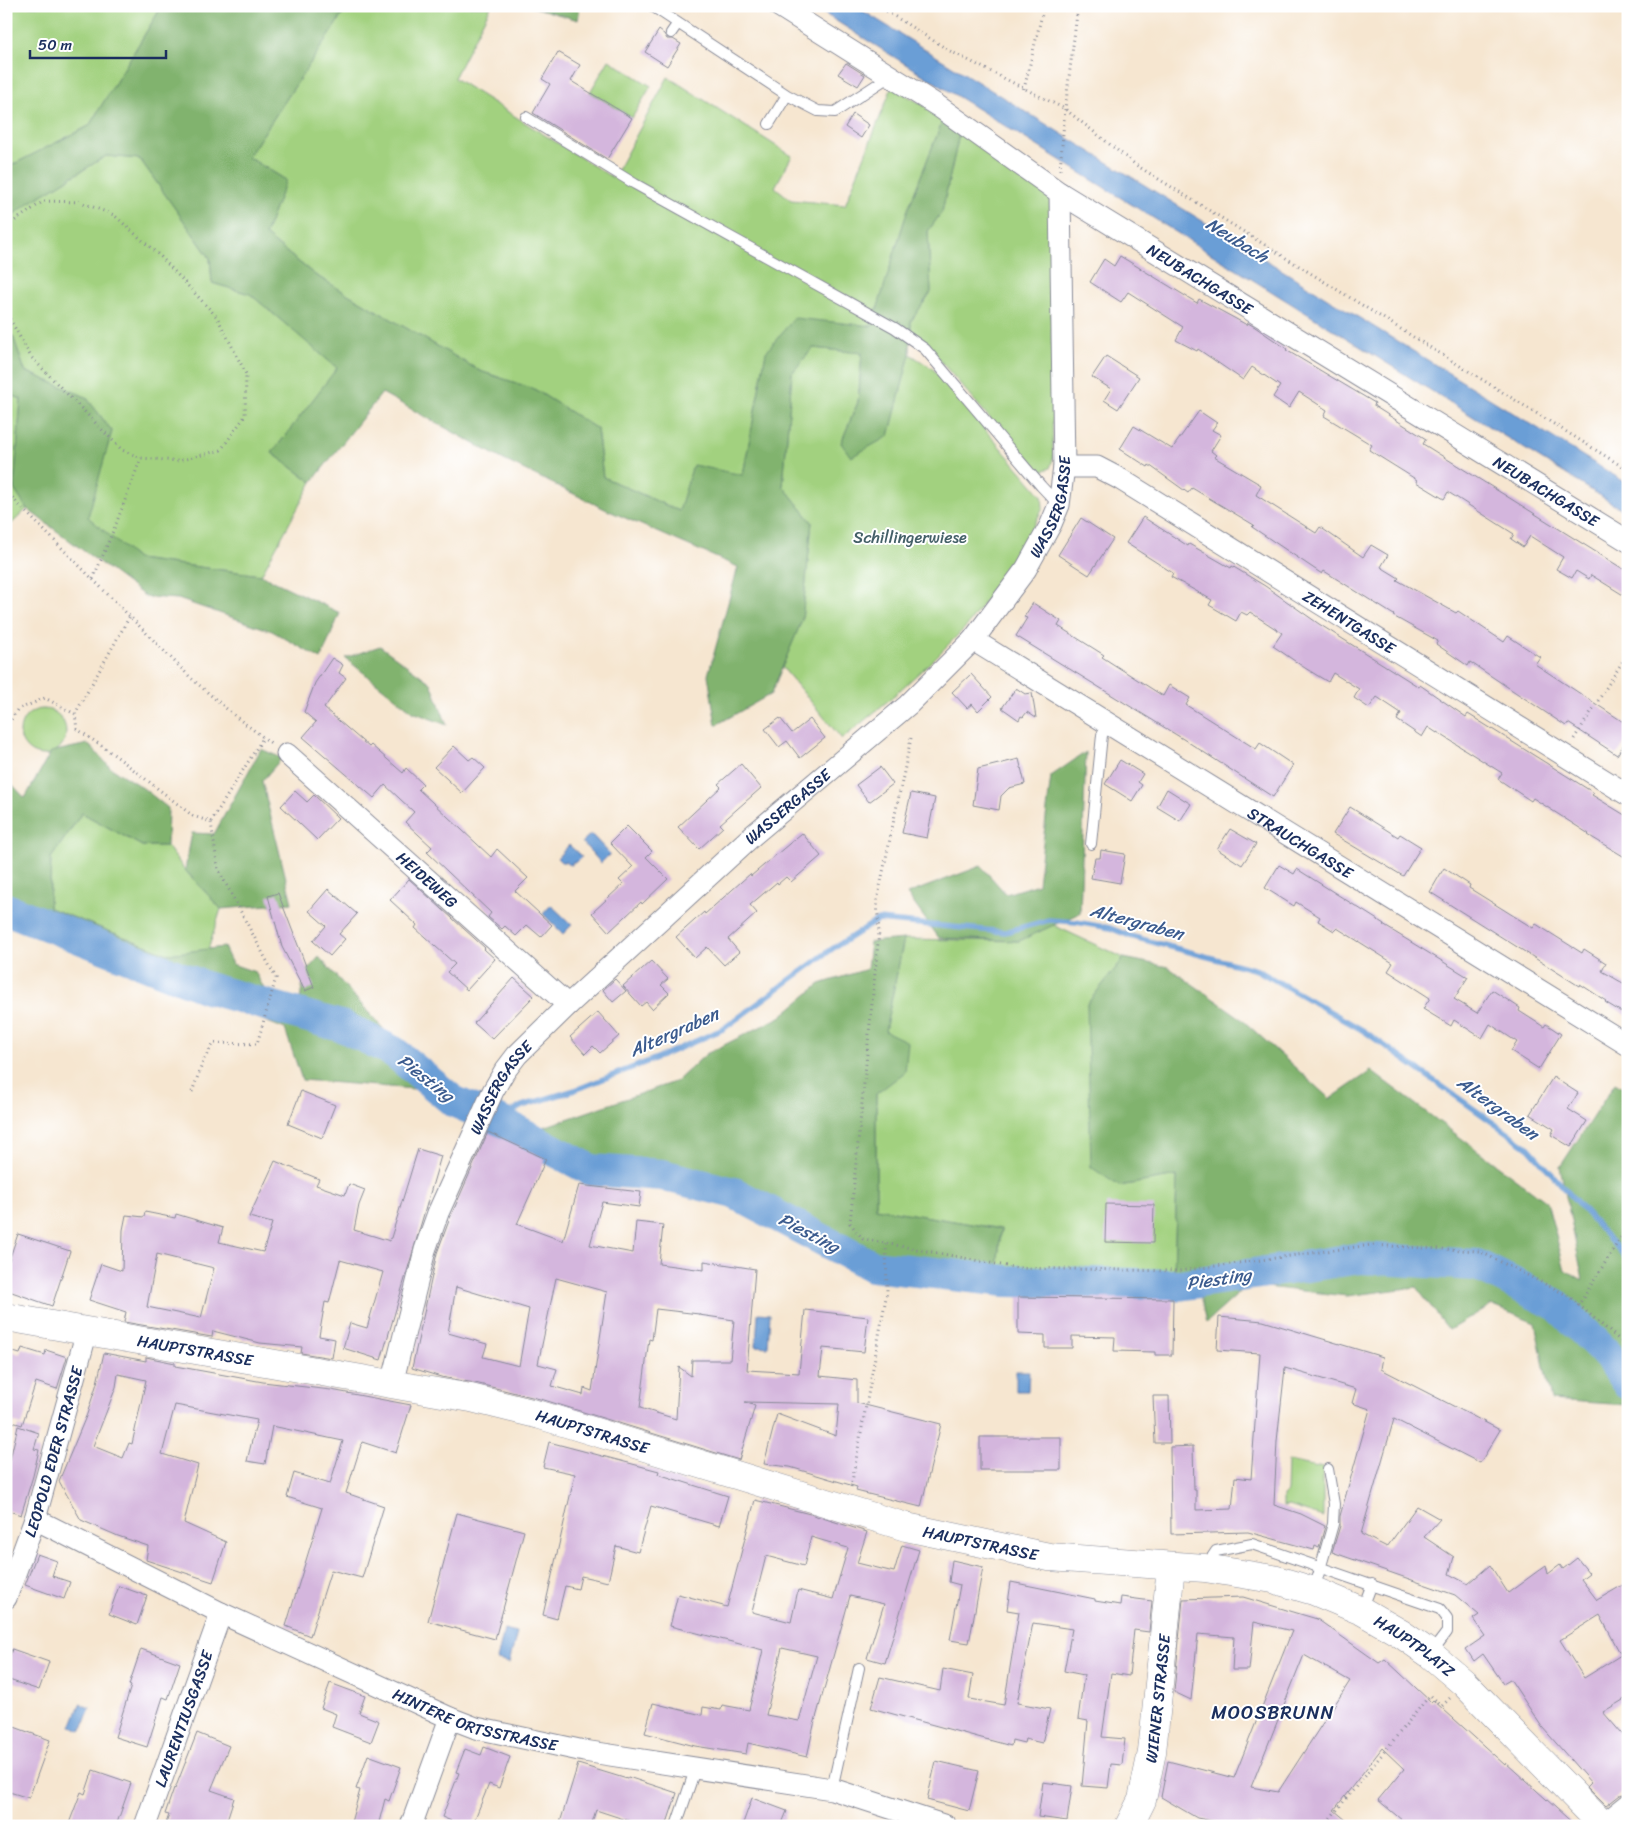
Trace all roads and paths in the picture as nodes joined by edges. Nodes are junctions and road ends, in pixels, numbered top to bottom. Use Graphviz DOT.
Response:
graph roads {
  1 [pos="652,6"];
  2 [pos="779,6"];
  3 [pos="878,6"];
  4 [pos="1044,6"];
  5 [pos="1078,6"];
  6 [pos="678,23"];
  7 [pos="671,33"];
  8 [pos="890,76"];
  9 [pos="1024,89"];
  10 [pos="787,95"];
  11 [pos="1065,109"];
  12 [pos="526,117"];
  13 [pos="769,124"];
  14 [pos="1060,167"];
  15 [pos="1060,194"];
  16 [pos="6,232"];
  17 [pos="6,312"];
  18 [pos="142,458"];
  19 [pos="1064,467"];
  20 [pos="1628,470"];
  21 [pos="6,490"];
  22 [pos="1059,505"];
  23 [pos="1628,542"];
  24 [pos="92,579"];
  25 [pos="130,616"];
  26 [pos="973,640"];
  27 [pos="1628,653"];
  28 [pos="75,714"];
  29 [pos="1109,724"];
  30 [pos="6,728"];
  31 [pos="263,738"];
  32 [pos="911,738"];
  33 [pos="287,754"];
  34 [pos="1564,756"];
  35 [pos="1628,795"];
  36 [pos="211,822"];
  37 [pos="1090,844"];
  38 [pos="568,1004"];
  39 [pos="1628,1046"];
  40 [pos="192,1092"];
  41 [pos="1628,1226"];
  42 [pos="886,1244"];
  43 [pos="1578,1306"];
  44 [pos="6,1317"];
  45 [pos="87,1331"];
  46 [pos="1628,1350"];
  47 [pos="392,1384"];
  48 [pos="1328,1469"];
  49 [pos="847,1509"];
  50 [pos="35,1519"];
  51 [pos="1171,1567"];
  52 [pos="1318,1579"];
  53 [pos="1372,1584"];
  54 [pos="6,1598"];
  55 [pos="1362,1611"];
  56 [pos="220,1613"];
  57 [pos="1430,1654"];
  58 [pos="859,1668"];
  59 [pos="1464,1683"];
  60 [pos="450,1718"];
  61 [pos="696,1767"];
  62 [pos="832,1789"];
  63 [pos="1628,1805"];
  64 [pos="1603,1825"];
  65 [pos="145,1826"];
  66 [pos="411,1826"];
  67 [pos="676,1826"];
  68 [pos="946,1826"];
  69 [pos="1129,1826"];
  70 [pos="1324,1826"];
  1 -- 6 [label="lane"];
  2 -- 8 [label="street, NEUBACHGASSE"];
  3 -- 9 [label="path"];
  4 -- 9 [label="path"];
  5 -- 11 [label="path"];
  6 -- 7 [label="lane"];
  6 -- 10 [label="lane"];
  8 -- 10 [label="lane"];
  8 -- 15 [label="street, NEUBACHGASSE"];
  9 -- 11 [label="path"];
  10 -- 13 [label="lane"];
  11 -- 14 [label="path"];
  11 -- 20 [label="path"];
  12 -- 22 [label="lane"];
  15 -- 19 [label="street, WASSERGASSE"];
  15 -- 23 [label="street, NEUBACHGASSE"];
  16 -- 18 [label="path"];
  17 -- 18 [label="path"];
  18 -- 24 [label="path"];
  19 -- 22 [label="street, WASSERGASSE"];
  19 -- 34 [label="street, ZEHENTGASSE"];
  21 -- 24 [label="path"];
  22 -- 26 [label="street, WASSERGASSE"];
  24 -- 25 [label="path"];
  25 -- 28 [label="path"];
  25 -- 31 [label="path"];
  26 -- 29 [label="street, STRAUCHGASSE"];
  26 -- 38 [label="street, WASSERGASSE"];
  27 -- 34 [label="path"];
  28 -- 30 [label="path"];
  28 -- 36 [label="path"];
  29 -- 37 [label="lane"];
  29 -- 39 [label="street, STRAUCHGASSE"];
  31 -- 33 [label="path"];
  31 -- 36 [label="path"];
  32 -- 42 [label="path"];
  33 -- 38 [label="street, HEIDEWEG"];
  34 -- 35 [label="street, ZEHENTGASSE"];
  36 -- 40 [label="path"];
  38 -- 47 [label="street, WASSERGASSE"];
  41 -- 43 [label="path"];
  42 -- 43 [label="path"];
  42 -- 49 [label="path"];
  43 -- 46 [label="path"];
  44 -- 45 [label="main road, HAUPTSTRASSE"];
  45 -- 47 [label="main road, HAUPTSTRASSE"];
  45 -- 50 [label="street, LEOPOLD EDER STRASSE"];
  47 -- 49 [label="main road, HAUPTSTRASSE"];
  48 -- 52 [label="lane"];
  49 -- 51 [label="main road, HAUPTSTRASSE"];
  50 -- 54 [label="street, LEOPOLD EDER STRASSE"];
  50 -- 56 [label="street, HINTERE ORTSSTRASSE"];
  51 -- 52 [label="main road, HAUPTPLATZ"];
  51 -- 69 [label="main road, WIENER STRASSE"];
  52 -- 53 [label="lane"];
  52 -- 55 [label="main road, HAUPTPLATZ"];
  53 -- 55 [label="lane"];
  53 -- 57 [label="lane"];
  55 -- 57 [label="main road, HAUPTPLATZ"];
  56 -- 60 [label="street, HINTERE ORTSSTRASSE"];
  56 -- 65 [label="street, LAURENTIUSGASSE"];
  57 -- 59 [label="main road, HAUPTPLATZ"];
  58 -- 62 [label="lane"];
  59 -- 64 [label="main road, HAUPTPLATZ"];
  59 -- 70 [label="path"];
  60 -- 61 [label="street, HINTERE ORTSSTRASSE"];
  60 -- 66 [label="street"];
  61 -- 62 [label="street, HINTERE ORTSSTRASSE"];
  61 -- 67 [label="lane"];
  62 -- 68 [label="street, HINTERE ORTSSTRASSE"];
  63 -- 64 [label="street"];
}
